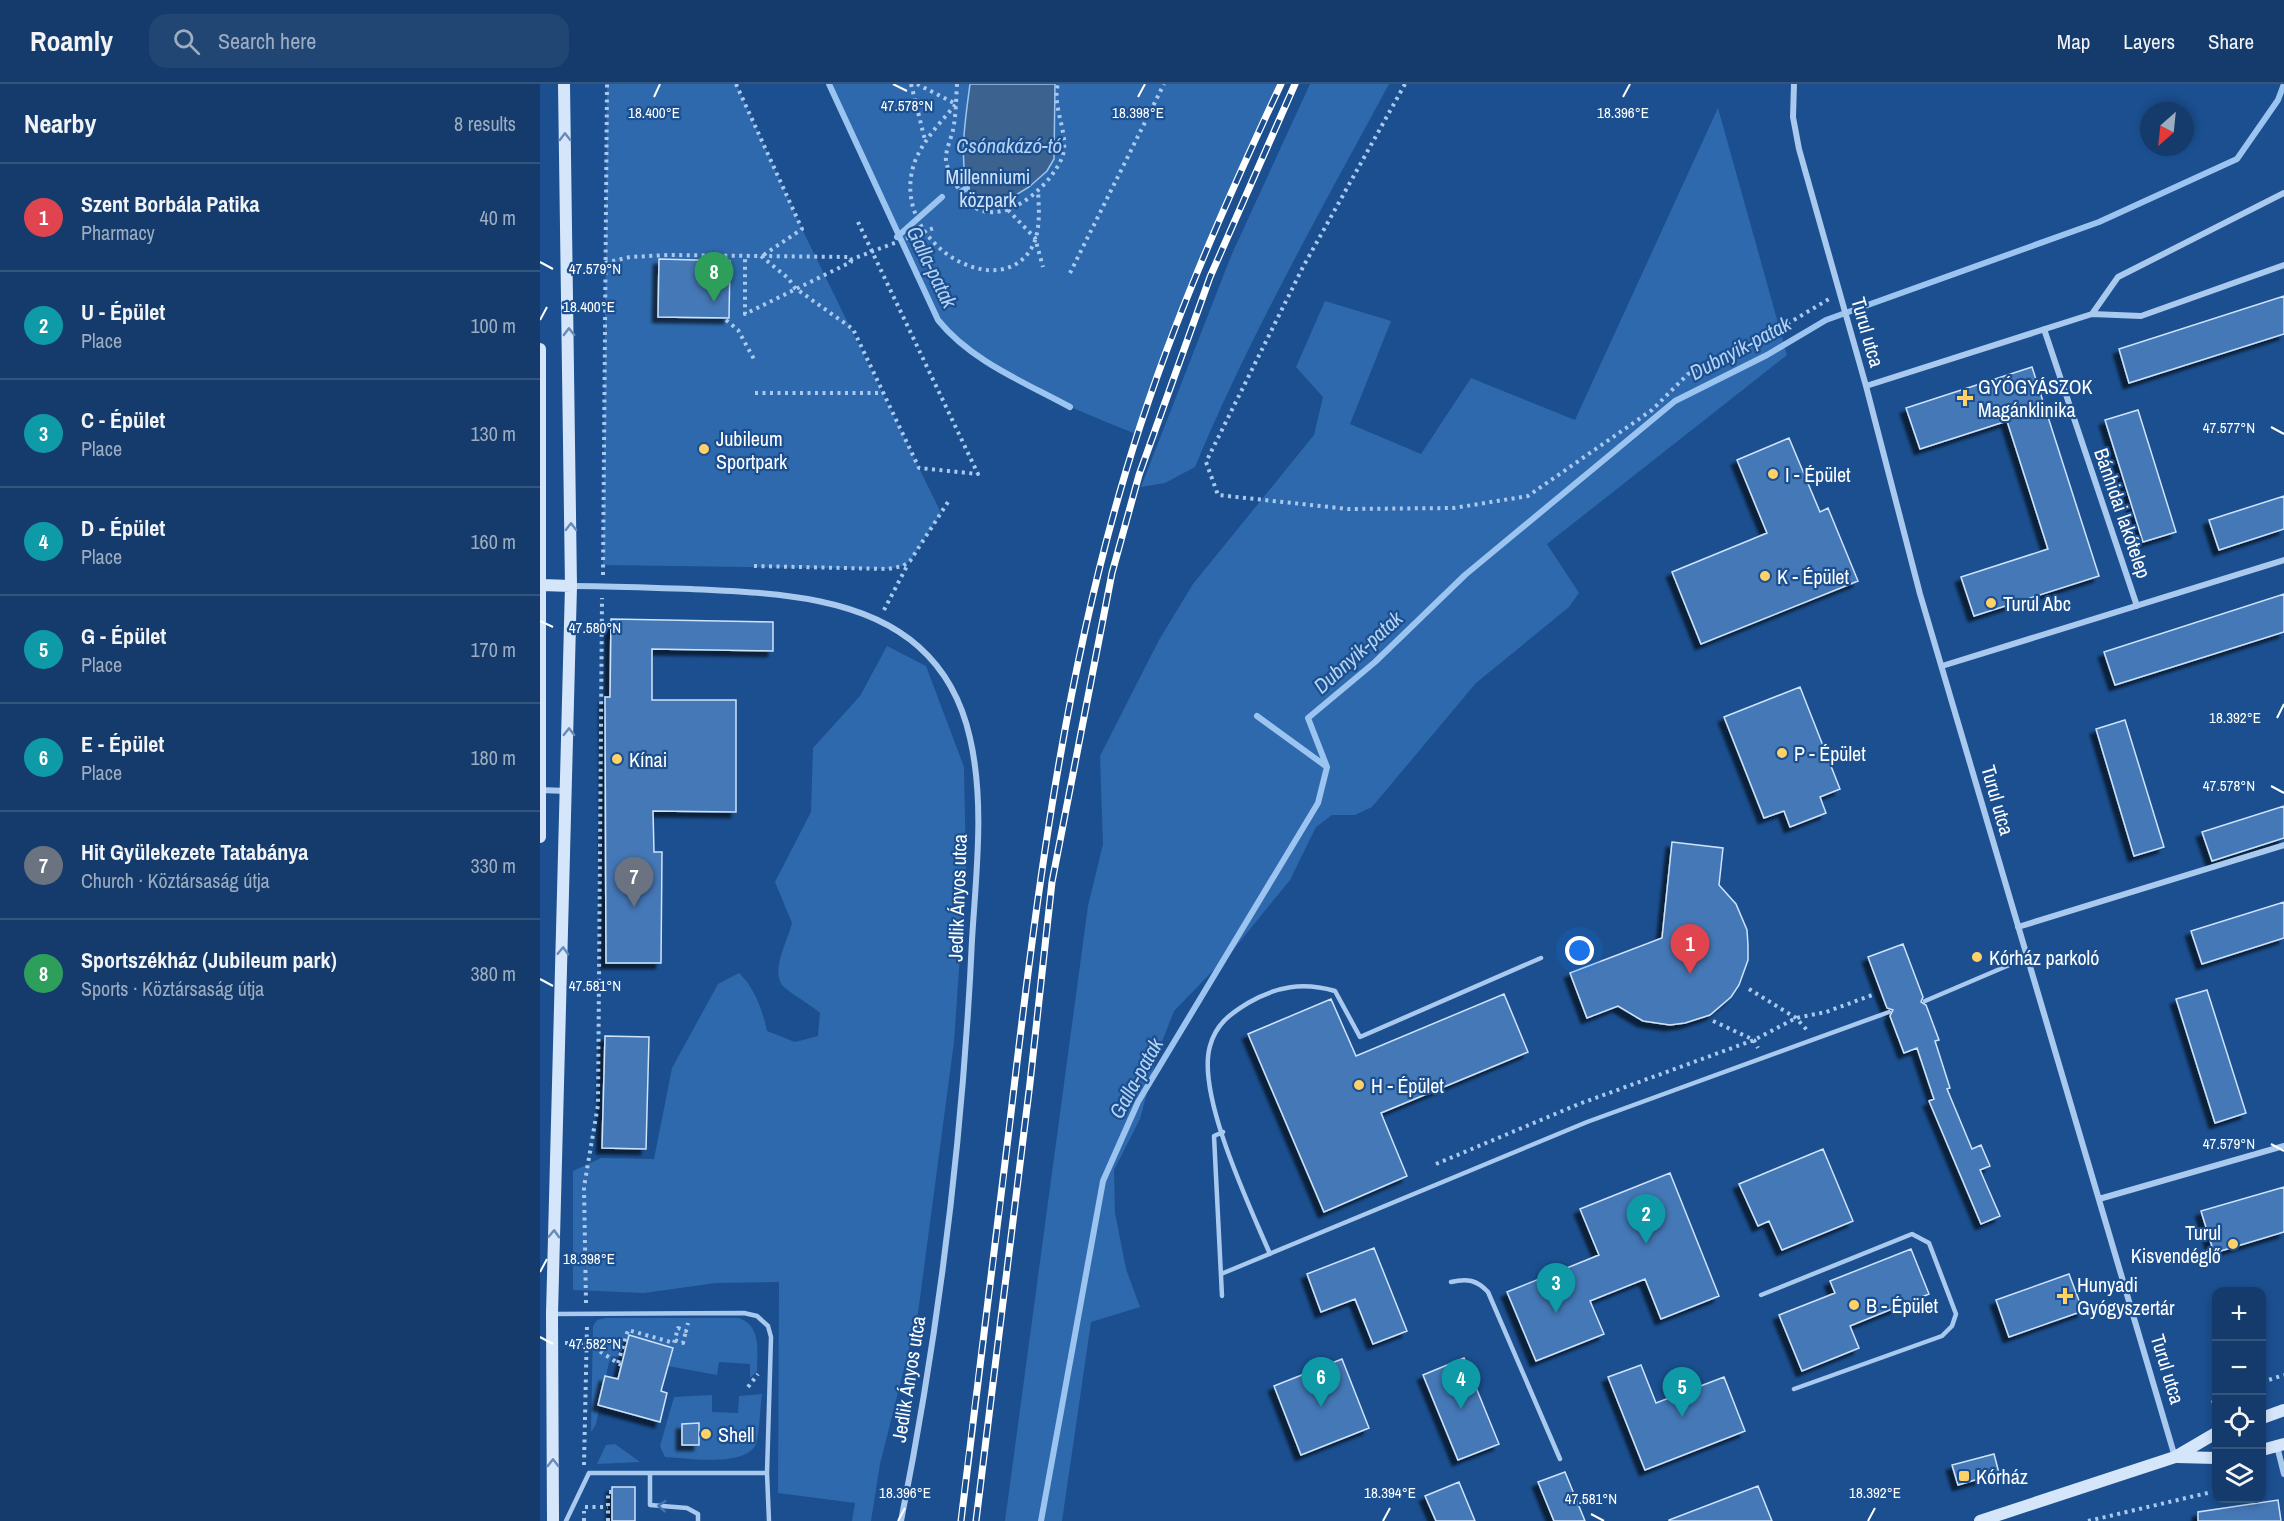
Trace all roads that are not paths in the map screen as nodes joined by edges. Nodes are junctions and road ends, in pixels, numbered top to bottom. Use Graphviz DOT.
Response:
graph roads {
  1 [pos="564,84"];
  2 [pos="1794,84"];
  3 [pos="2284,193"];
  4 [pos="2284,265"];
  5 [pos="2092,314"];
  6 [pos="2044,329"];
  7 [pos="540,349"];
  8 [pos="1866,386"];
  9 [pos="540,401"];
  10 [pos="2284,560"];
  11 [pos="542,585"];
  12 [pos="571,586"];
  13 [pos="2137,606"];
  14 [pos="1942,666"];
  15 [pos="541,790"];
  16 [pos="568,791"];
  17 [pos="540,837"];
  18 [pos="2284,845"];
  19 [pos="2018,927"];
  20 [pos="2028,957"];
  21 [pos="1542,958"];
  22 [pos="1924,1001"];
  23 [pos="1889,1012"];
  24 [pos="1222,1132"];
  25 [pos="2284,1146"];
  26 [pos="2099,1199"];
  27 [pos="1270,1254"];
  28 [pos="1221,1274"];
  29 [pos="1451,1282"];
  30 [pos="1761,1295"];
  31 [pos="1222,1296"];
  32 [pos="552,1314"];
  33 [pos="1794,1389"];
  34 [pos="2284,1410"];
  35 [pos="2266,1417"];
  36 [pos="2212,1436"];
  37 [pos="2281,1445"];
  38 [pos="2266,1449"];
  39 [pos="2175,1457"];
  40 [pos="2212,1458"];
  41 [pos="1560,1459"];
  42 [pos="650,1473"];
  43 [pos="767,1473"];
  44 [pos="2284,1474"];
  45 [pos="553,1521"];
  46 [pos="566,1521"];
  47 [pos="698,1521"];
  48 [pos="769,1521"];
  49 [pos="901,1521"];
  50 [pos="1980,1521"];
  12 -- 1 [label="street, one-way"];
  2 -- 8 [label="street, Turul utca"];
  3 -- 5 [label="street"];
  4 -- 5 [label="street"];
  5 -- 6 [label="street"];
  6 -- 8 [label="street"];
  6 -- 13 [label="street, Bánhidai lakótelep"];
  7 -- 9 [label="street"];
  8 -- 14 [label="street, Turul utca"];
  9 -- 11 [label="street"];
  10 -- 13 [label="street, Bánhidai lakótelep"];
  11 -- 12 [label="street"];
  11 -- 15 [label="street"];
  16 -- 12 [label="street, one-way"];
  12 -- 49 [label="street, Jedlik Ányos utca"];
  13 -- 14 [label="street, Bánhidai lakótelep"];
  14 -- 19 [label="street, Turul utca"];
  15 -- 16 [label="street"];
  15 -- 17 [label="street"];
  32 -- 16 [label="street, one-way"];
  18 -- 19 [label="street"];
  19 -- 20 [label="street, Turul utca"];
  20 -- 22 [label="lane"];
  20 -- 26 [label="street, Turul utca"];
  21 -- 24 [label="lane"];
  23 -- 27 [label="lane"];
  24 -- 27 [label="lane"];
  24 -- 28 [label="lane"];
  25 -- 26 [label="street"];
  26 -- 39 [label="street, Turul utca"];
  27 -- 28 [label="lane"];
  28 -- 31 [label="lane"];
  29 -- 41 [label="lane"];
  30 -- 33 [label="lane"];
  32 -- 43 [label="lane"];
  45 -- 32 [label="street, one-way"];
  34 -- 35 [label="street"];
  36 -- 39 [label="street"];
  37 -- 38 [label="street"];
  37 -- 44 [label="street"];
  39 -- 40 [label="street"];
  39 -- 50 [label="street"];
  42 -- 43 [label="lane"];
  42 -- 46 [label="lane"];
  47 -- 42 [label="lane, one-way"];
  43 -- 48 [label="lane"];
}
